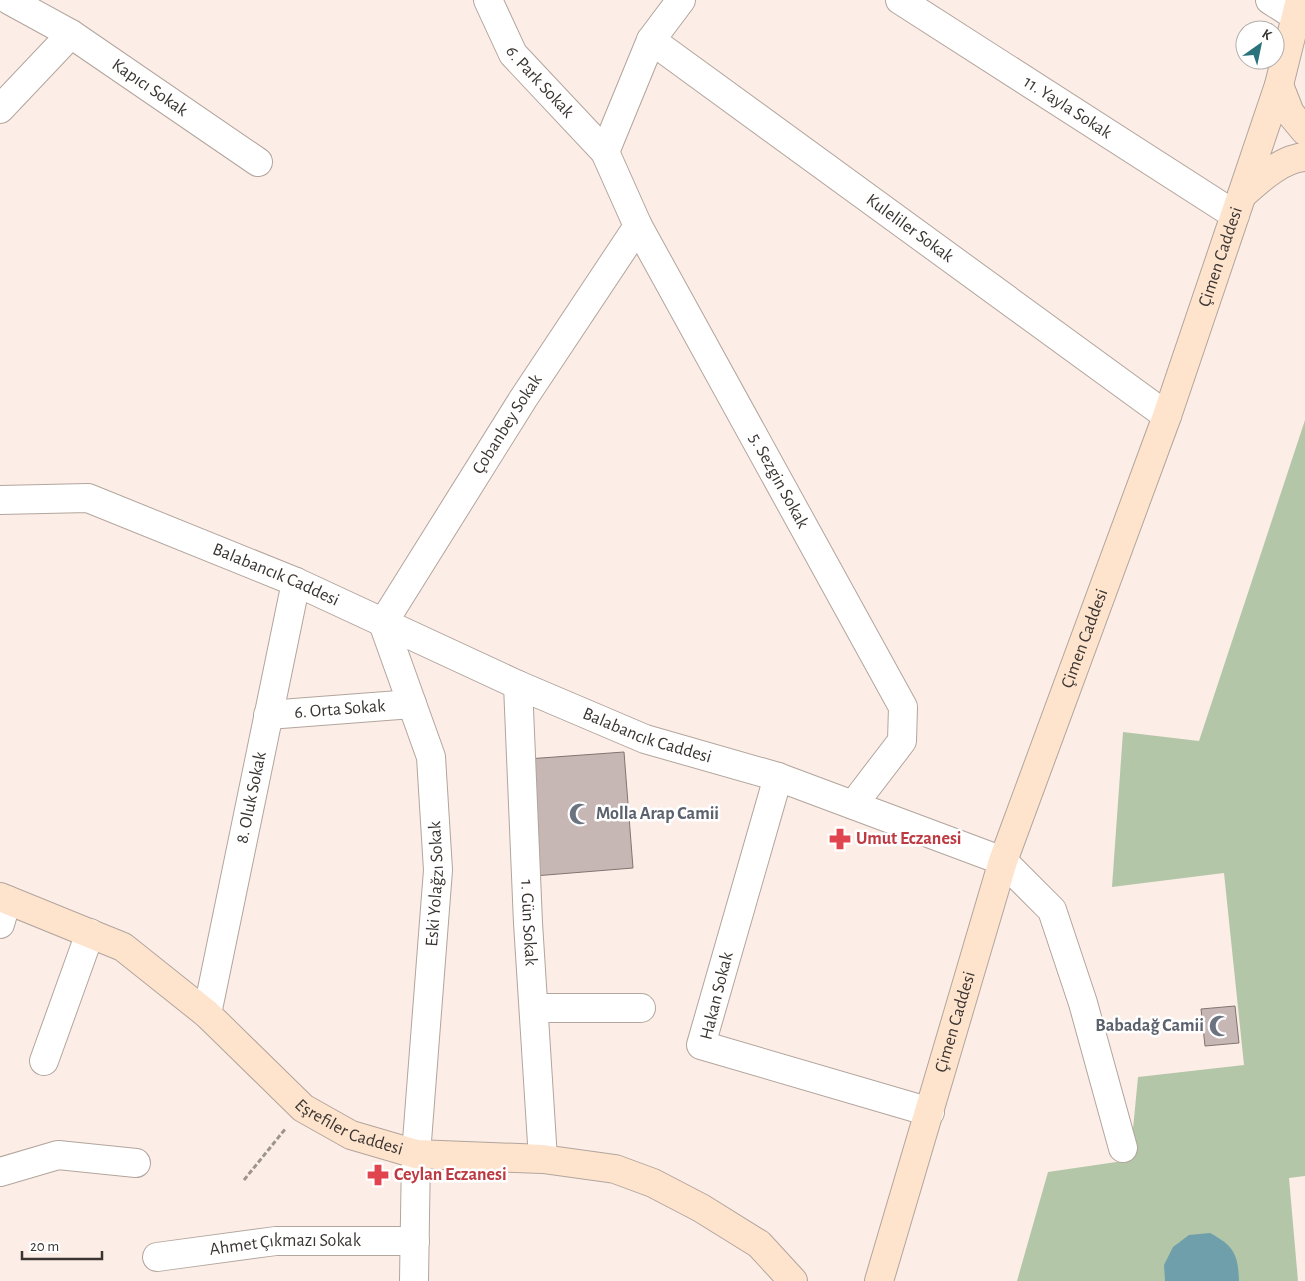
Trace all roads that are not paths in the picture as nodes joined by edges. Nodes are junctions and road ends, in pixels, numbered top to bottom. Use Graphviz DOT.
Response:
graph roads {
  1 [pos="9,0"];
  2 [pos="488,0"];
  3 [pos="681,0"];
  4 [pos="900,0"];
  5 [pos="1270,0"];
  6 [pos="1298,8"];
  7 [pos="44,9"];
  8 [pos="71,34"];
  9 [pos="651,40"];
  10 [pos="1279,85"];
  11 [pos="0,109"];
  12 [pos="1305,131"];
  13 [pos="606,152"];
  14 [pos="1305,157"];
  15 [pos="258,162"];
  16 [pos="1238,205"];
  17 [pos="638,226"];
  18 [pos="1167,416"];
  19 [pos="0,500"];
  20 [pos="296,582"];
  21 [pos="383,623"];
  22 [pos="518,685"];
  23 [pos="412,704"];
  24 [pos="268,715"];
  25 [pos="778,777"];
  26 [pos="853,805"];
  27 [pos="1003,861"];
  28 [pos="2,907"];
  29 [pos="90,933"];
  30 [pos="534,1008"];
  31 [pos="641,1008"];
  32 [pos="207,1014"];
  33 [pos="44,1061"];
  34 [pos="930,1112"];
  35 [pos="1123,1148"];
  36 [pos="416,1154"];
  37 [pos="543,1159"];
  38 [pos="136,1163"];
  39 [pos="0,1172"];
  40 [pos="415,1241"];
  41 [pos="157,1257"];
  42 [pos="414,1281"];
  43 [pos="793,1281"];
  44 [pos="879,1281"];
  1 -- 7 [label="street, Kapıcı Sokak"];
  2 -- 13 [label="street, 6. Park Sokak"];
  3 -- 9 [label="street"];
  4 -- 16 [label="street, 11. Yayla Sokak"];
  5 -- 6 [label="street"];
  6 -- 10 [label="main road, Çimen Caddesi"];
  7 -- 8 [label="street, Kapıcı Sokak"];
  8 -- 11 [label="street"];
  8 -- 15 [label="street, Kapıcı Sokak"];
  9 -- 13 [label="street"];
  9 -- 18 [label="street, Kuleliler Sokak"];
  10 -- 12 [label="main road"];
  10 -- 16 [label="main road, Çimen Caddesi"];
  13 -- 17 [label="street, 5. Sezgin Sokak"];
  14 -- 16 [label="main road"];
  16 -- 18 [label="main road, Çimen Caddesi"];
  17 -- 21 [label="street, Çobanbey Sokak"];
  17 -- 26 [label="street, 5. Sezgin Sokak"];
  18 -- 27 [label="main road, Çimen Caddesi"];
  19 -- 20 [label="street, Balabancık Caddesi"];
  20 -- 21 [label="street, Balabancık Caddesi"];
  20 -- 24 [label="street, 8. Oluk Sokak"];
  21 -- 22 [label="street, Balabancık Caddesi"];
  21 -- 23 [label="street, Eski Yolağzı Sokak"];
  22 -- 25 [label="street, Balabancık Caddesi"];
  22 -- 30 [label="street, 1. Gün Sokak"];
  23 -- 24 [label="street, 6. Orta Sokak"];
  23 -- 36 [label="street, Eski Yolağzı Sokak"];
  24 -- 32 [label="street, 8. Oluk Sokak"];
  25 -- 26 [label="street, Balabancık Caddesi"];
  25 -- 34 [label="street, Hakan Sokak"];
  26 -- 27 [label="street, Balabancık Caddesi"];
  27 -- 34 [label="main road, Çimen Caddesi"];
  27 -- 35 [label="street, Balabancık Caddesi"];
  28 -- 29 [label="main road, Eşrefiler Caddesi"];
  29 -- 32 [label="main road, Eşrefiler Caddesi"];
  29 -- 33 [label="street"];
  30 -- 31 [label="street"];
  30 -- 37 [label="street, 1. Gün Sokak"];
  32 -- 36 [label="main road, Eşrefiler Caddesi"];
  34 -- 44 [label="main road, Çimen Caddesi"];
  36 -- 37 [label="main road, Eşrefiler Caddesi"];
  36 -- 40 [label="street, Eski Yolağzı Sokak"];
  37 -- 43 [label="main road, Eşrefiler Caddesi"];
  38 -- 39 [label="street"];
  40 -- 41 [label="street, Ahmet Çıkmazı Sokak"];
  40 -- 42 [label="street, Eski Yolağzı Sokak"];
}
